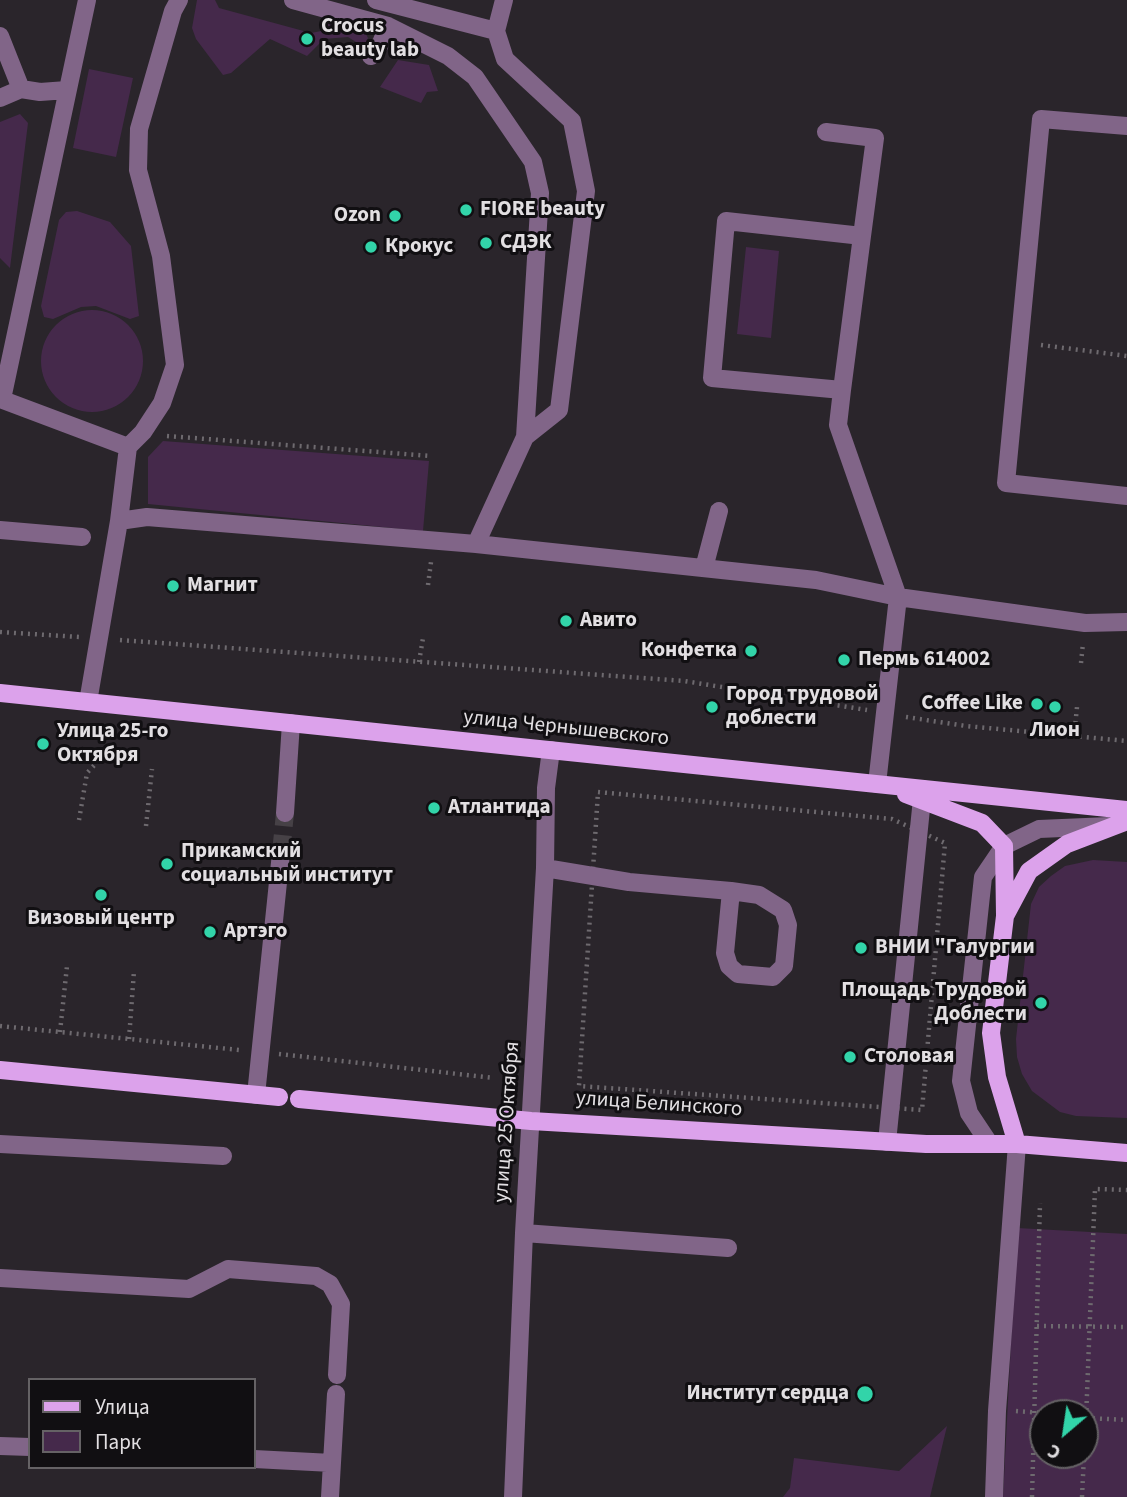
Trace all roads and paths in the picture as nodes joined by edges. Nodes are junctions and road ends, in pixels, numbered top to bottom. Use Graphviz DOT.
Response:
graph roads {
  1 [pos="87,0"];
  2 [pos="179,0"];
  3 [pos="293,0"];
  4 [pos="376,0"];
  5 [pos="504,0"];
  6 [pos="388,26"];
  7 [pos="496,31"];
  8 [pos="0,37"];
  9 [pos="371,56"];
  10 [pos="21,89"];
  11 [pos="67,90"];
  12 [pos="0,98"];
  13 [pos="1127,126"];
  14 [pos="826,132"];
  15 [pos="862,236"];
  16 [pos="1020,340"];
  17 [pos="1127,356"];
  18 [pos="3,372"];
  19 [pos="842,390"];
  20 [pos="1,399"];
  21 [pos="167,436"];
  22 [pos="525,438"];
  23 [pos="128,447"];
  24 [pos="430,456"];
  25 [pos="1127,496"];
  26 [pos="719,511"];
  27 [pos="119,521"];
  28 [pos="0,530"];
  29 [pos="82,537"];
  30 [pos="476,544"];
  31 [pos="704,568"];
  32 [pos="898,597"];
  33 [pos="1127,622"];
  34 [pos="0,632"];
  35 [pos="99,638"];
  36 [pos="422,638"];
  37 [pos="419,662"];
  38 [pos="684,681"];
  39 [pos="0,693"];
  40 [pos="88,702"];
  41 [pos="1077,707"];
  42 [pos="291,723"];
  43 [pos="1074,737"];
  44 [pos="551,750"];
  45 [pos="80,755"];
  46 [pos="94,756"];
  47 [pos="100,759"];
  48 [pos="152,769"];
  49 [pos="877,784"];
  50 [pos="922,794"];
  51 [pos="1127,810"];
  52 [pos="285,813"];
  53 [pos="79,820"];
  54 [pos="1127,821"];
  55 [pos="146,826"];
  56 [pos="1109,826"];
  57 [pos="944,843"];
  58 [pos="1004,846"];
  59 [pos="281,853"];
  60 [pos="545,868"];
  61 [pos="731,891"];
  62 [pos="1005,916"];
  63 [pos="68,966"];
  64 [pos="134,971"];
  65 [pos="60,1032"];
  66 [pos="130,1039"];
  67 [pos="0,1070"];
  68 [pos="579,1086"];
  69 [pos="256,1095"];
  70 [pos="279,1097"];
  71 [pos="299,1099"];
  72 [pos="890,1108"];
  73 [pos="531,1121"];
  74 [pos="887,1142"];
  75 [pos="989,1143"];
  76 [pos="0,1144"];
  77 [pos="1017,1144"];
  78 [pos="1127,1153"];
  79 [pos="223,1156"];
  80 [pos="1127,1190"];
  81 [pos="1040,1203"];
  82 [pos="524,1233"];
  83 [pos="728,1248"];
  84 [pos="0,1278"];
  85 [pos="1091,1325"];
  86 [pos="1037,1326"];
  87 [pos="1127,1327"];
  88 [pos="337,1375"];
  89 [pos="336,1394"];
  90 [pos="1087,1399"];
  91 [pos="1099,1419"];
  92 [pos="1127,1420"];
  93 [pos="0,1446"];
  94 [pos="28,1447"];
  95 [pos="256,1459"];
  96 [pos="332,1463"];
  97 [pos="1083,1469"];
  98 [pos="330,1497"];
  99 [pos="513,1497"];
  100 [pos="994,1497"];
  101 [pos="1032,1497"];
  102 [pos="1082,1497"];
  1 -- 11 [label="street"];
  2 -- 23 [label="street"];
  3 -- 6 [label="street"];
  4 -- 7 [label="street"];
  5 -- 7 [label="street"];
  6 -- 9 [label="street"];
  6 -- 22 [label="street"];
  7 -- 22 [label="street"];
  8 -- 10 [label="street"];
  10 -- 11 [label="street"];
  10 -- 12 [label="street"];
  11 -- 18 [label="street"];
  13 -- 16 [label="street"];
  14 -- 15 [label="street"];
  15 -- 19 [label="street"];
  15 -- 19 [label="street"];
  16 -- 17 [label="path"];
  16 -- 25 [label="street"];
  18 -- 20 [label="street"];
  19 -- 32 [label="street"];
  20 -- 23 [label="street"];
  21 -- 24 [label="path"];
  22 -- 30 [label="street"];
  23 -- 27 [label="street"];
  26 -- 31 [label="street"];
  27 -- 30 [label="street"];
  27 -- 35 [label="street"];
  28 -- 29 [label="street"];
  30 -- 31 [label="street"];
  31 -- 32 [label="street"];
  32 -- 33 [label="street"];
  32 -- 49 [label="street"];
  34 -- 35 [label="path"];
  35 -- 37 [label="path"];
  35 -- 40 [label="street"];
  36 -- 37 [label="path"];
  37 -- 38 [label="path"];
  39 -- 40 [label="main road, улица Чернышевского"];
  40 -- 42 [label="main road, улица Чернышевского"];
  41 -- 43 [label="path"];
  42 -- 44 [label="main road, улица Чернышевского"];
  42 -- 52 [label="street"];
  44 -- 49 [label="main road, улица Чернышевского"];
  44 -- 60 [label="street, улица 25 Октября"];
  45 -- 46 [label="path"];
  47 -- 53 [label="path"];
  48 -- 55 [label="path"];
  49 -- 50 [label="main road, улица Чернышевского"];
  50 -- 51 [label="main road, улица Чернышевского"];
  50 -- 58 [label="main road"];
  50 -- 72 [label="street"];
  54 -- 56 [label="main road"];
  56 -- 58 [label="street"];
  56 -- 62 [label="main road"];
  57 -- 72 [label="path"];
  58 -- 62 [label="main road"];
  58 -- 75 [label="street"];
  59 -- 69 [label="street"];
  60 -- 61 [label="street"];
  60 -- 73 [label="street, улица 25 Октября"];
  61 -- 61 [label="street"];
  62 -- 77 [label="main road"];
  63 -- 65 [label="path"];
  64 -- 66 [label="path"];
  67 -- 69 [label="main road"];
  68 -- 72 [label="path"];
  69 -- 70 [label="main road"];
  71 -- 73 [label="main road, улица Белинского"];
  72 -- 74 [label="street"];
  73 -- 74 [label="main road, улица Белинского"];
  73 -- 82 [label="street, улица 25 Октября"];
  74 -- 75 [label="main road, улица Белинского"];
  75 -- 77 [label="main road, улица Белинского"];
  76 -- 79 [label="street"];
  77 -- 78 [label="main road, улица Белинского"];
  77 -- 100 [label="street"];
  80 -- 85 [label="path"];
  81 -- 86 [label="path"];
  82 -- 83 [label="street"];
  82 -- 99 [label="street, улица 25 Октября"];
  84 -- 88 [label="street"];
  85 -- 86 [label="path"];
  85 -- 87 [label="path"];
  85 -- 90 [label="path"];
  86 -- 101 [label="path"];
  89 -- 96 [label="street"];
  91 -- 92 [label="path"];
  93 -- 94 [label="street"];
  95 -- 96 [label="street"];
  96 -- 98 [label="street"];
  97 -- 102 [label="path"];
}
